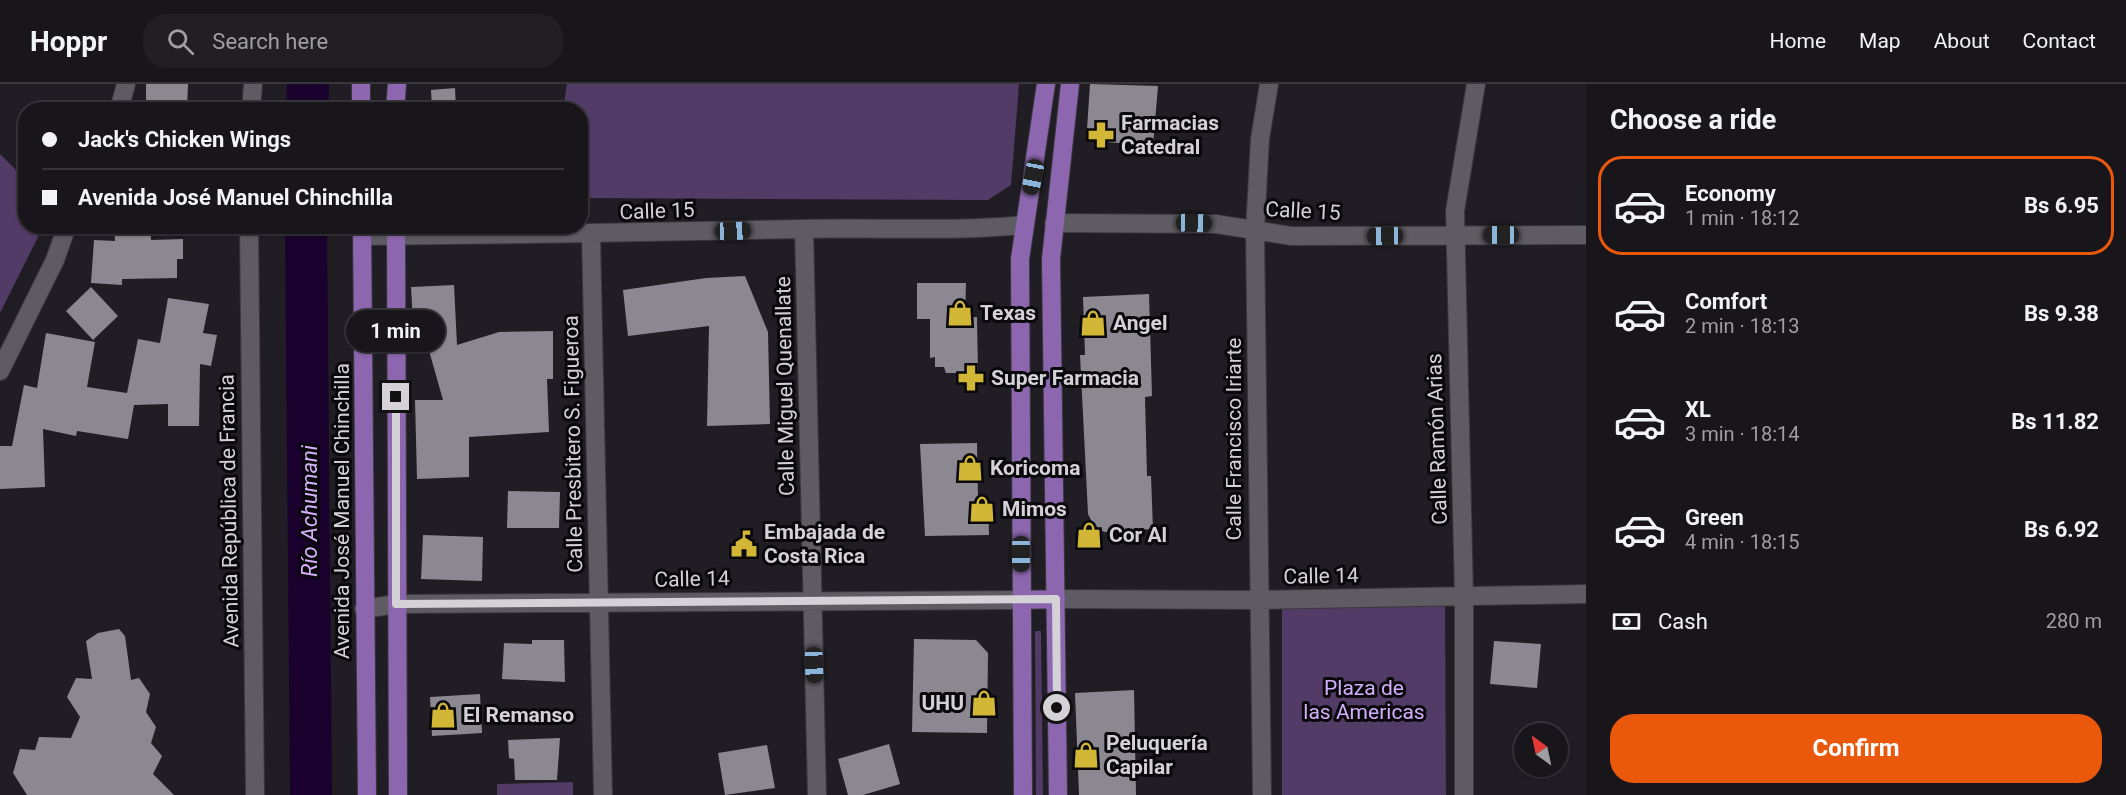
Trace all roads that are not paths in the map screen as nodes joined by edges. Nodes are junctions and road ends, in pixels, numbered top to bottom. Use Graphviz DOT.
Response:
graph roads {
  1 [pos="126,84"];
  2 [pos="253,84"];
  3 [pos="361,84"];
  4 [pos="397,84"];
  5 [pos="1046,84"];
  6 [pos="1070,84"];
  7 [pos="1269,84"];
  8 [pos="1476,84"];
  9 [pos="121,102"];
  10 [pos="252,102"];
  11 [pos="361,102"];
  12 [pos="396,102"];
  13 [pos="1054,223"];
  14 [pos="1024,225"];
  15 [pos="804,229"];
  16 [pos="1255,230"];
  17 [pos="65,234"];
  18 [pos="249,234"];
  19 [pos="362,234"];
  20 [pos="396,234"];
  21 [pos="542,234"];
  22 [pos="591,235"];
  23 [pos="1455,235"];
  24 [pos="1586,235"];
  25 [pos="0,370"];
  26 [pos="1586,594"];
  27 [pos="1464,596"];
  28 [pos="813,599"];
  29 [pos="1056,599"];
  30 [pos="1021,600"];
  31 [pos="1257,600"];
  32 [pos="600,603"];
  33 [pos="396,604"];
  34 [pos="364,609"];
  35 [pos="255,795"];
  36 [pos="367,795"];
  37 [pos="399,795"];
  38 [pos="603,795"];
  39 [pos="817,795"];
  40 [pos="1023,795"];
  41 [pos="1058,795"];
  42 [pos="1262,795"];
  43 [pos="1464,795"];
  1 -- 9 [label="street"];
  2 -- 10 [label="street"];
  3 -- 11 [label="main road"];
  4 -- 12 [label="main road"];
  5 -- 14 [label="main road"];
  6 -- 13 [label="main road"];
  7 -- 16 [label="street, Calle Francisco Iriarte"];
  8 -- 23 [label="street, Calle Ramón Arias"];
  13 -- 14 [label="main road"];
  13 -- 16 [label="street, Calle 15"];
  13 -- 29 [label="main road"];
  14 -- 15 [label="street, Calle 15"];
  14 -- 30 [label="main road"];
  15 -- 22 [label="street, Calle 15"];
  15 -- 28 [label="street, Calle Miguel Quenallate"];
  16 -- 23 [label="street, Calle 15"];
  16 -- 31 [label="street, Calle Francisco Iriarte"];
  17 -- 25 [label="street"];
  18 -- 35 [label="street, Avenida República de Francia"];
  19 -- 34 [label="main road, Avenida José Manuel Chinchilla"];
  20 -- 33 [label="main road"];
  21 -- 22 [label="street, Calle 15"];
  22 -- 32 [label="street, Calle Presbitero S. Figueroa"];
  23 -- 24 [label="street, Calle 15"];
  23 -- 27 [label="street, Calle Ramón Arias"];
  26 -- 27 [label="street, Calle 14"];
  27 -- 31 [label="street, Calle 14"];
  27 -- 43 [label="street, Calle Ramón Arias"];
  28 -- 30 [label="street, Calle 14"];
  28 -- 32 [label="street, Calle 14"];
  28 -- 39 [label="street, Calle Miguel Quenallate"];
  29 -- 30 [label="main road"];
  29 -- 31 [label="street, Calle 14"];
  29 -- 41 [label="main road"];
  30 -- 40 [label="main road"];
  31 -- 42 [label="street, Calle Francisco Iriarte"];
  32 -- 33 [label="street, Calle 14"];
  32 -- 38 [label="street, Calle Presbitero S. Figueroa"];
  33 -- 34 [label="street, Calle 14"];
  33 -- 37 [label="main road"];
  34 -- 36 [label="main road, Avenida José Manuel Chinchilla"];
}
